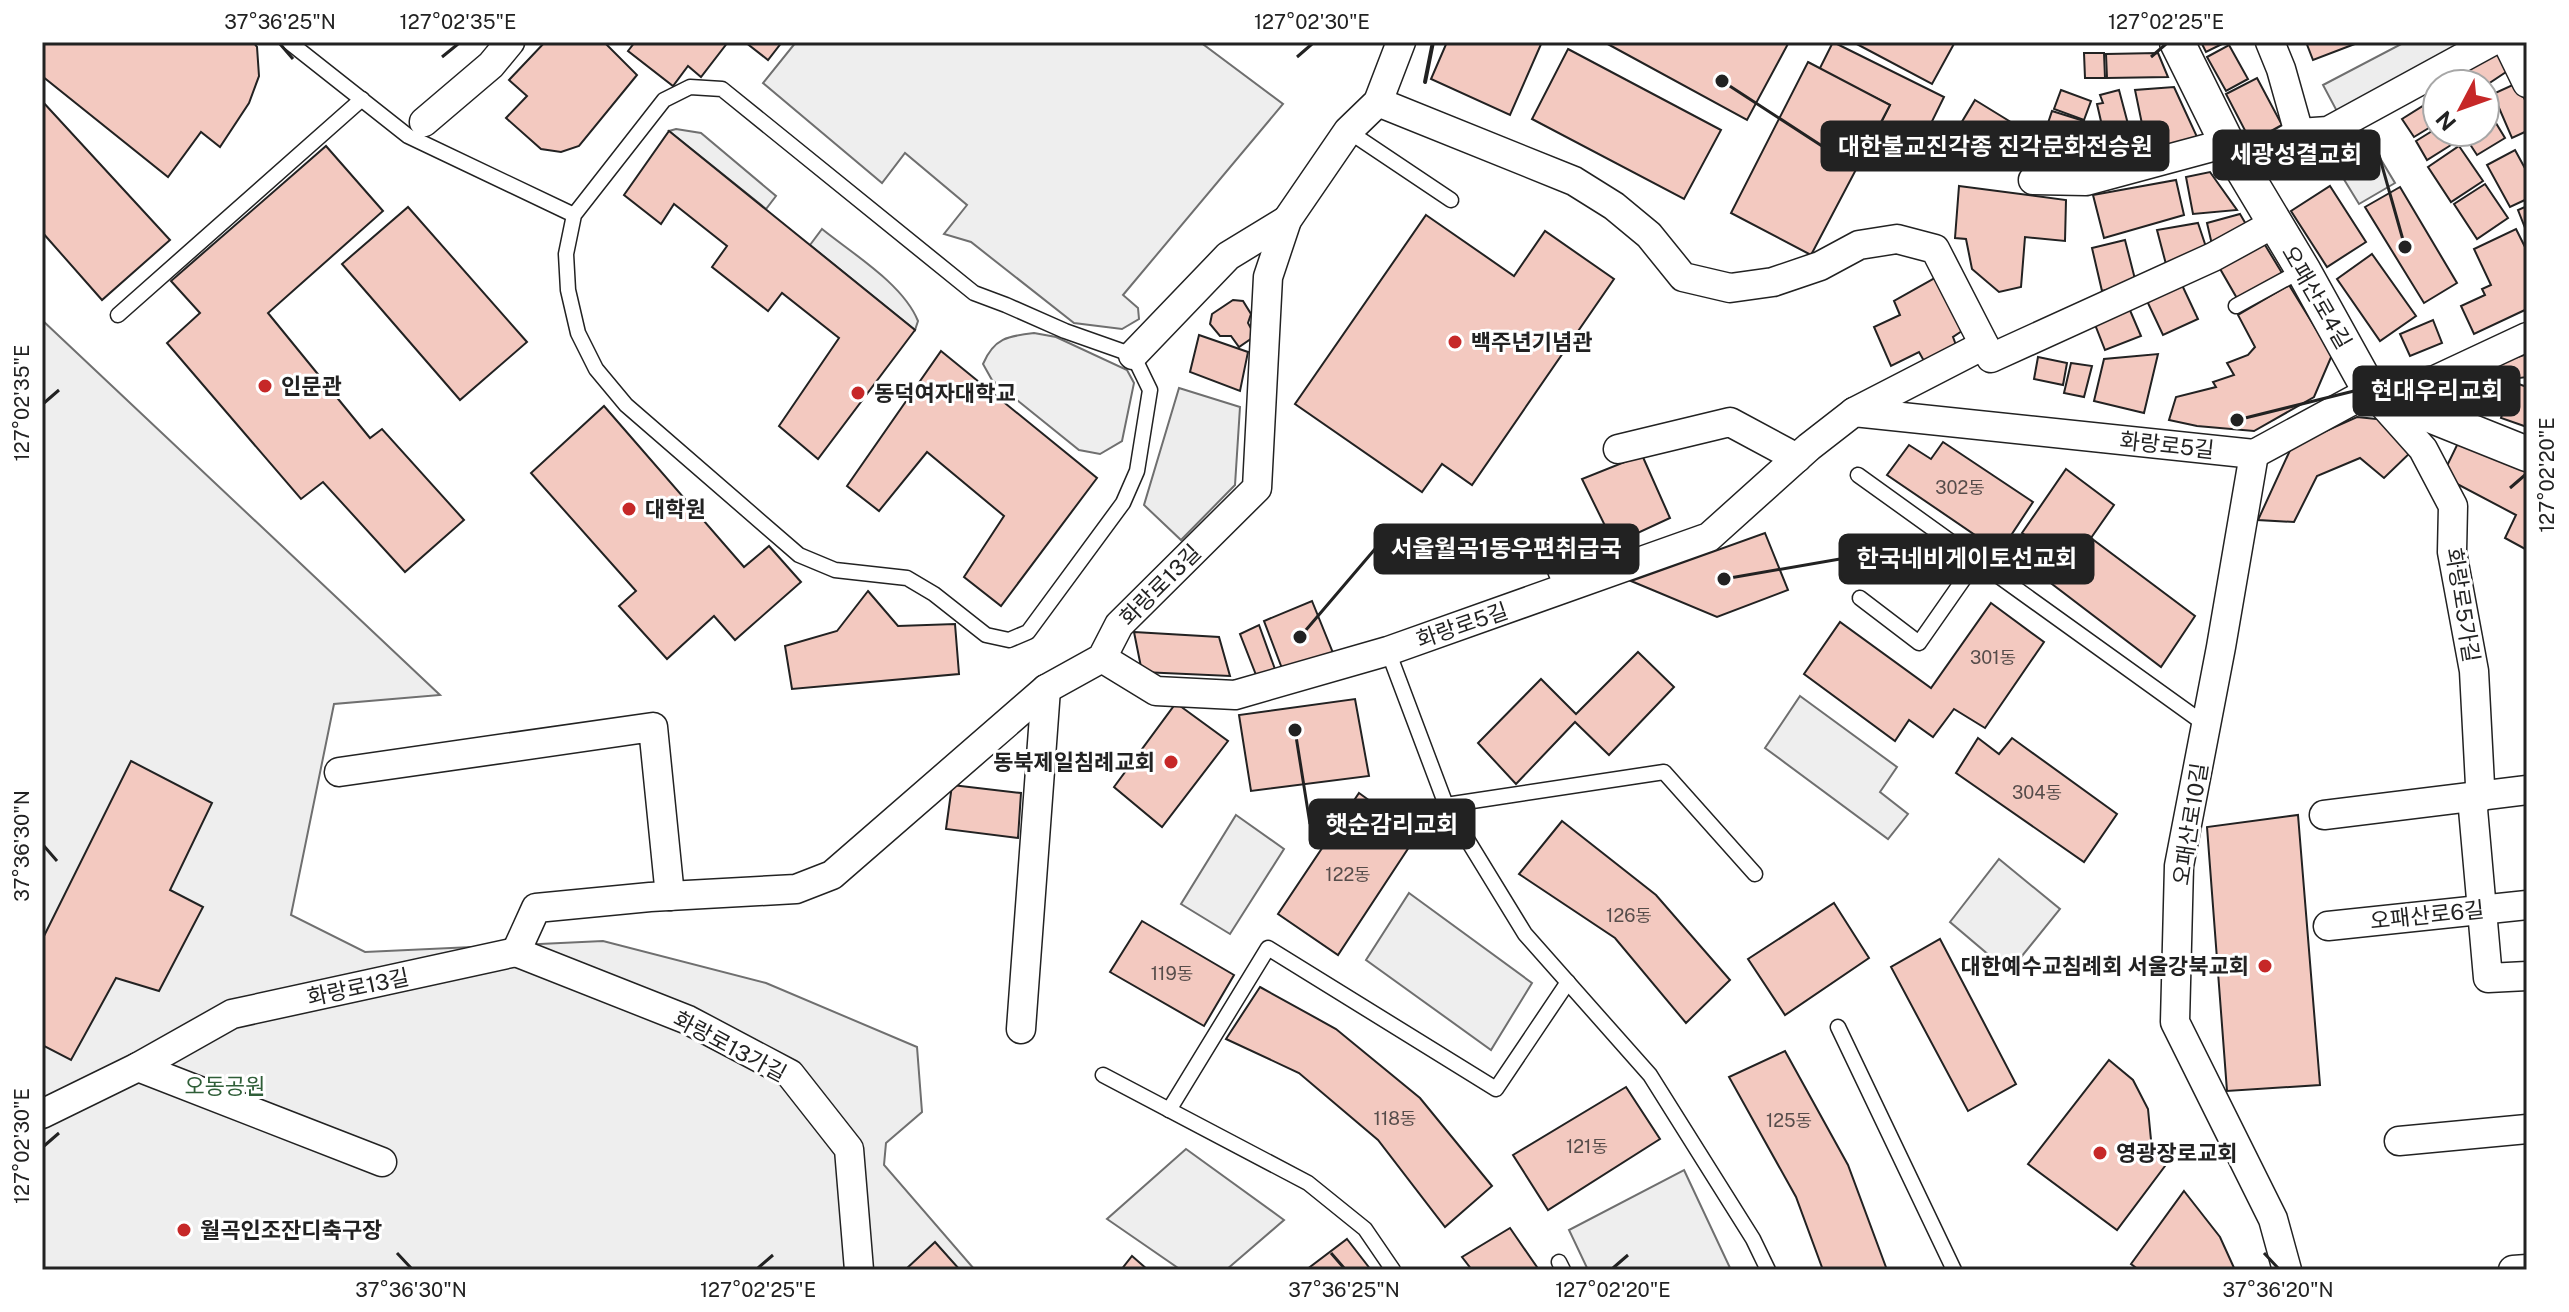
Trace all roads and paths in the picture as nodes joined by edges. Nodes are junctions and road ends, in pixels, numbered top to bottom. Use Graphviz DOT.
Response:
graph roads {
  1 [pos="289,42"];
  2 [pos="510,42"];
  3 [pos="1401,42"];
  4 [pos="2177,42"];
  5 [pos="2270,42"];
  6 [pos="2491,42"];
  7 [pos="2507,42"];
  8 [pos="2527,83"];
  9 [pos="362,99"];
  10 [pos="1378,102"];
  11 [pos="416,129"];
  12 [pos="1348,131"];
  13 [pos="2299,133"];
  14 [pos="2234,154"];
  15 [pos="2033,180"];
  16 [pos="1451,200"];
  17 [pos="574,215"];
  18 [pos="1287,220"];
  19 [pos="2275,223"];
  20 [pos="1228,256"];
  21 [pos="2303,270"];
  22 [pos="1268,277"];
  23 [pos="2236,306"];
  24 [pos="118,315"];
  25 [pos="2527,337"];
  26 [pos="1984,345"];
  27 [pos="1133,355"];
  28 [pos="2370,391"];
  29 [pos="1854,412"];
  30 [pos="1618,449"];
  31 [pos="2254,454"];
  32 [pos="2527,454"];
  33 [pos="1797,458"];
  34 [pos="1858,475"];
  35 [pos="1544,545"];
  36 [pos="1977,560"];
  37 [pos="1563,590"];
  38 [pos="1860,598"];
  39 [pos="1388,651"];
  40 [pos="1102,658"];
  41 [pos="1046,689"];
  42 [pos="2206,725"];
  43 [pos="339,772"];
  44 [pos="2527,790"];
  45 [pos="2476,798"];
  46 [pos="1446,805"];
  47 [pos="2324,815"];
  48 [pos="1755,874"];
  49 [pos="670,896"];
  50 [pos="2527,905"];
  51 [pos="2483,910"];
  52 [pos="2328,926"];
  53 [pos="516,952"];
  54 [pos="2527,976"];
  55 [pos="1568,982"];
  56 [pos="1838,1027"];
  57 [pos="1021,1029"];
  58 [pos="138,1067"];
  59 [pos="1103,1075"];
  60 [pos="1169,1110"];
  61 [pos="42,1114"];
  62 [pos="2527,1129"];
  63 [pos="2399,1141"];
  64 [pos="382,1162"];
  65 [pos="2527,1269"];
  66 [pos="859,1270"];
  67 [pos="1393,1270"];
  68 [pos="1768,1270"];
  69 [pos="1954,1270"];
  70 [pos="2287,1270"];
  71 [pos="2513,1270"];
  1 -- 9 [label="lane"];
  2 -- 11 [label="street"];
  3 -- 10 [label="street, 화랑로13길"];
  4 -- 14 [label="street, 오패산로4길"];
  5 -- 13 [label="street"];
  6 -- 13 [label="street"];
  7 -- 8 [label="street"];
  9 -- 11 [label="lane"];
  9 -- 24 [label="lane"];
  10 -- 12 [label="street, 화랑로13길"];
  10 -- 26 [label="street"];
  11 -- 17 [label="lane"];
  12 -- 16 [label="lane"];
  12 -- 18 [label="street, 화랑로13길"];
  13 -- 14 [label="street"];
  14 -- 15 [label="street"];
  14 -- 19 [label="street, 오패산로4길"];
  17 -- 27 [label="lane"];
  17 -- 27 [label="lane"];
  18 -- 20 [label="street"];
  18 -- 22 [label="street, 화랑로13길"];
  19 -- 21 [label="street, 오패산로4길"];
  19 -- 26 [label="street, 오패산로4길"];
  20 -- 22 [label="street"];
  20 -- 27 [label="street"];
  21 -- 23 [label="lane"];
  21 -- 28 [label="street, 오패산로4길"];
  22 -- 40 [label="street, 화랑로13길"];
  25 -- 28 [label="street"];
  26 -- 29 [label="street"];
  28 -- 31 [label="street"];
  28 -- 32 [label="street"];
  28 -- 45 [label="street, 화랑로5가길"];
  29 -- 31 [label="street, 화랑로5길"];
  29 -- 33 [label="street, 화랑로5길"];
  30 -- 33 [label="street"];
  31 -- 42 [label="street, 오패산로10길"];
  33 -- 37 [label="street, 화랑로5길"];
  34 -- 36 [label="lane"];
  35 -- 37 [label="lane"];
  36 -- 38 [label="lane"];
  36 -- 42 [label="lane"];
  37 -- 39 [label="street, 화랑로5길"];
  39 -- 40 [label="street, 화랑로5길"];
  39 -- 46 [label="lane"];
  40 -- 41 [label="street"];
  41 -- 49 [label="street"];
  41 -- 57 [label="street"];
  42 -- 70 [label="street, 오패산로10길"];
  43 -- 49 [label="street"];
  44 -- 45 [label="street"];
  45 -- 47 [label="street"];
  45 -- 51 [label="street, 화랑로5가길"];
  46 -- 48 [label="lane"];
  46 -- 55 [label="lane"];
  49 -- 53 [label="street"];
  50 -- 51 [label="street, 오패산로6길"];
  51 -- 52 [label="street, 오패산로6길"];
  51 -- 54 [label="street, 화랑로5가길"];
  53 -- 58 [label="street, 화랑로13길"];
  53 -- 66 [label="street, 화랑로13가길"];
  55 -- 60 [label="lane"];
  55 -- 68 [label="lane"];
  56 -- 69 [label="lane"];
  58 -- 61 [label="street, 화랑로13길"];
  58 -- 64 [label="street"];
  59 -- 60 [label="lane"];
  60 -- 67 [label="lane"];
  62 -- 63 [label="street"];
  65 -- 71 [label="street"];
}
